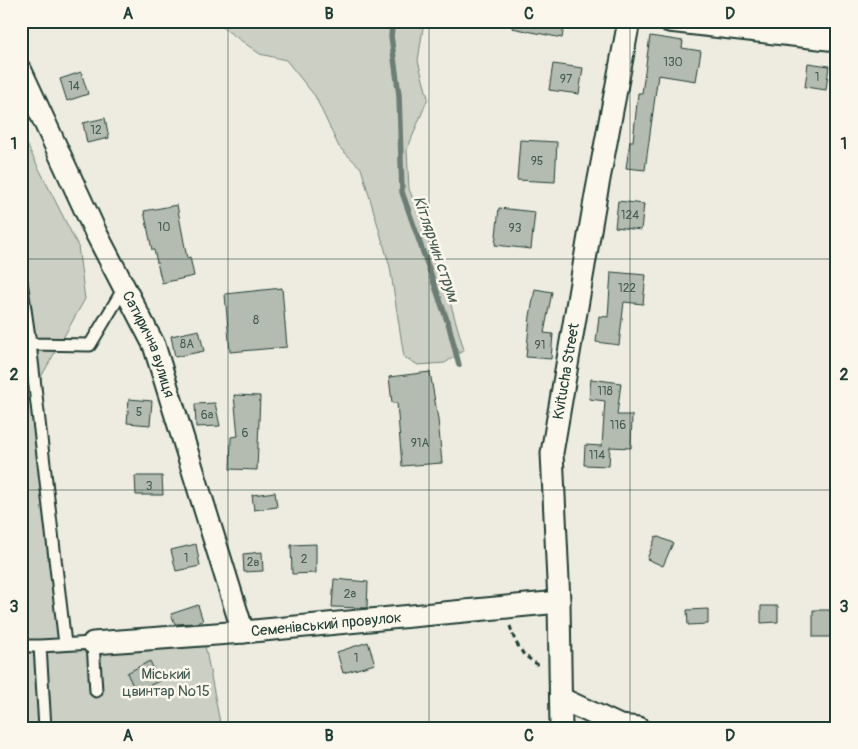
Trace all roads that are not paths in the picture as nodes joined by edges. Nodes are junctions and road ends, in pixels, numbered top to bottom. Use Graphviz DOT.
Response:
graph roads {
  1 [pos="629,21"];
  2 [pos="669,21"];
  3 [pos="837,40"];
  4 [pos="21,71"];
  5 [pos="21,281"];
  6 [pos="124,288"];
  7 [pos="30,344"];
  8 [pos="559,602"];
  9 [pos="244,632"];
  10 [pos="93,643"];
  11 [pos="66,644"];
  12 [pos="21,646"];
  13 [pos="40,646"];
  14 [pos="96,691"];
  15 [pos="562,699"];
  16 [pos="45,728"];
  17 [pos="561,728"];
  18 [pos="638,728"];
  1 -- 8 [label="street, Kvitucha Street"];
  2 -- 3 [label="street"];
  4 -- 6 [label="street, Сатирична вулиця"];
  5 -- 7 [label="lane"];
  6 -- 7 [label="lane"];
  6 -- 9 [label="street, Сатирична вулиця"];
  7 -- 11 [label="lane"];
  8 -- 9 [label="street, Семенівський провулок"];
  8 -- 15 [label="street, Kvitucha Street"];
  9 -- 10 [label="street, Семенівський провулок"];
  10 -- 11 [label="lane"];
  10 -- 14 [label="lane"];
  11 -- 13 [label="lane"];
  12 -- 13 [label="lane"];
  13 -- 16 [label="lane"];
  15 -- 17 [label="street, Kvitucha Street"];
  15 -- 18 [label="street"];
}
